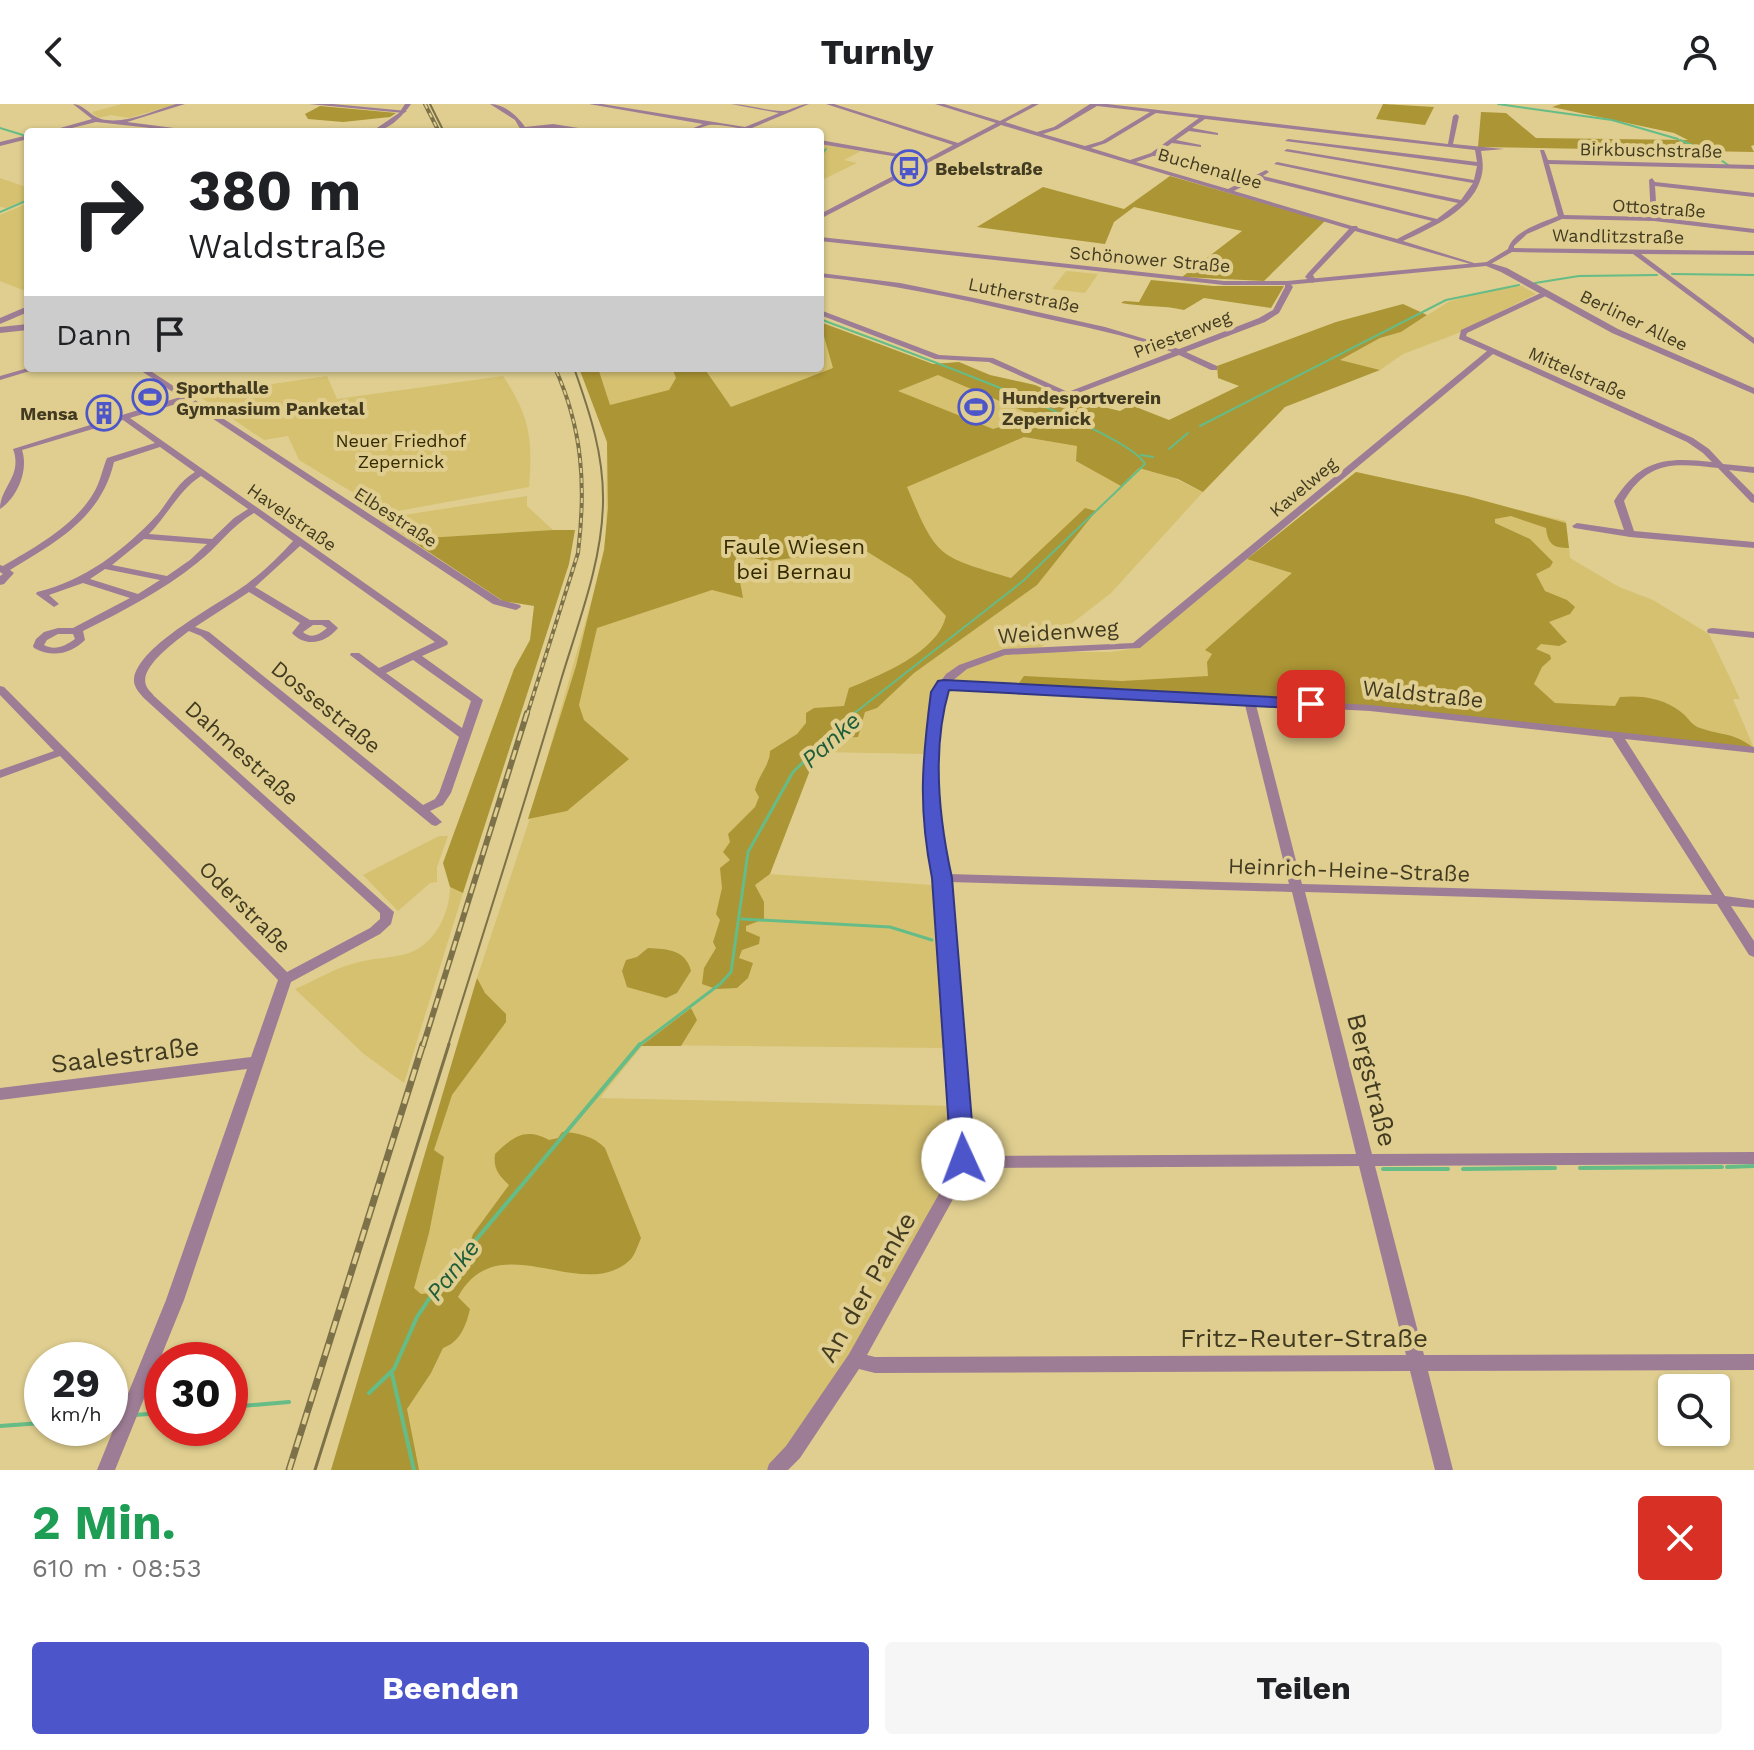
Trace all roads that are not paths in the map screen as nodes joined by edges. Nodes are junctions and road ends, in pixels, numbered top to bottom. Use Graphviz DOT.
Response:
graph roads {
  1 [pos="76,104"];
  2 [pos="182,104"];
  3 [pos="312,104"];
  4 [pos="493,104"];
  5 [pos="592,104"];
  6 [pos="638,104"];
  7 [pos="734,104"];
  8 [pos="806,104"];
  9 [pos="829,104"];
  10 [pos="938,104"];
  11 [pos="1036,104"];
  12 [pos="1095,104"];
  13 [pos="406,108"];
  14 [pos="621,110"];
  15 [pos="1156,111"];
  16 [pos="784,113"];
  17 [pos="1456,116"];
  18 [pos="1204,117"];
  19 [pos="96,120"];
  20 [pos="118,123"];
  21 [pos="710,123"];
  22 [pos="1001,123"];
  23 [pos="1284,126"];
  24 [pos="65,128"];
  25 [pos="165,128"];
  26 [pos="379,128"];
  27 [pos="523,128"];
  28 [pos="538,128"];
  29 [pos="569,128"];
  30 [pos="697,128"];
  31 [pos="740,128"];
  32 [pos="748,128"];
  33 [pos="1189,129"];
  34 [pos="1037,133"];
  35 [pos="1216,134"];
  36 [pos="24,138"];
  37 [pos="1172,141"];
  38 [pos="1288,141"];
  39 [pos="824,143"];
  40 [pos="0,144"];
  41 [pos="959,145"];
  42 [pos="1199,146"];
  43 [pos="1450,146"];
  44 [pos="1086,148"];
  45 [pos="1478,149"];
  46 [pos="1501,149"];
  47 [pos="1287,151"];
  48 [pos="1542,151"];
  49 [pos="1153,154"];
  50 [pos="1183,158"];
  51 [pos="929,161"];
  52 [pos="1131,161"];
  53 [pos="1547,162"];
  54 [pos="1277,164"];
  55 [pos="1481,164"];
  56 [pos="1651,164"];
  57 [pos="1754,167"];
  58 [pos="1260,177"];
  59 [pos="1478,182"];
  60 [pos="1653,184"];
  61 [pos="1230,190"];
  62 [pos="1754,195"];
  63 [pos="1463,202"];
  64 [pos="824,206"];
  65 [pos="838,208"];
  66 [pos="824,215"];
  67 [pos="1561,217"];
  68 [pos="1654,219"];
  69 [pos="1438,221"];
  70 [pos="1355,227"];
  71 [pos="1754,231"];
  72 [pos="824,239"];
  73 [pos="1400,240"];
  74 [pos="1511,250"];
  75 [pos="1635,252"];
  76 [pos="1754,253"];
  77 [pos="1479,264"];
  78 [pos="1504,270"];
  79 [pos="824,275"];
  80 [pos="1312,281"];
  81 [pos="1287,283"];
  82 [pos="1546,294"];
  83 [pos="24,311"];
  84 [pos="824,314"];
  85 [pos="0,321"];
  86 [pos="24,327"];
  87 [pos="0,330"];
  88 [pos="1754,342"];
  89 [pos="1182,351"];
  90 [pos="1491,352"];
  91 [pos="1214,368"];
  92 [pos="24,371"];
  93 [pos="147,372"];
  94 [pos="0,378"];
  95 [pos="1752,388"];
  96 [pos="187,398"];
  97 [pos="124,417"];
  98 [pos="160,444"];
  99 [pos="1722,467"];
  100 [pos="1754,470"];
  101 [pos="201,472"];
  102 [pos="1754,500"];
  103 [pos="0,506"];
  104 [pos="253,510"];
  105 [pos="1577,526"];
  106 [pos="1630,534"];
  107 [pos="142,536"];
  108 [pos="299,541"];
  109 [pos="215,542"];
  110 [pos="1754,545"];
  111 [pos="103,566"];
  112 [pos="2,569"];
  113 [pos="80,579"];
  114 [pos="169,579"];
  115 [pos="0,582"];
  116 [pos="248,587"];
  117 [pos="140,598"];
  118 [pos="54,604"];
  119 [pos="516,607"];
  120 [pos="308,623"];
  121 [pos="189,628"];
  122 [pos="75,631"];
  123 [pos="1712,631"];
  124 [pos="1754,635"];
  125 [pos="1136,646"];
  126 [pos="355,655"];
  127 [pos="414,656"];
  128 [pos="378,672"];
  129 [pos="944,685"];
  130 [pos="0,689"];
  131 [pos="1250,702"];
  132 [pos="464,735"];
  133 [pos="1617,736"];
  134 [pos="1754,750"];
  135 [pos="61,752"];
  136 [pos="0,774"];
  137 [pos="422,810"];
  138 [pos="436,822"];
  139 [pos="942,878"];
  140 [pos="1297,887"];
  141 [pos="1720,900"];
  142 [pos="1754,904"];
  143 [pos="1754,952"];
  144 [pos="285,979"];
  145 [pos="256,1062"];
  146 [pos="0,1094"];
  147 [pos="1754,1158"];
  148 [pos="963,1159"];
  149 [pos="1367,1160"];
  150 [pos="855,1360"];
  151 [pos="1754,1362"];
  152 [pos="1416,1364"];
  153 [pos="106,1470"];
  154 [pos="776,1470"];
  155 [pos="1444,1470"];
  1 -- 19 [label="street"];
  2 -- 20 [label="street"];
  3 -- 13 [label="street"];
  4 -- 27 [label="street"];
  5 -- 14 [label="street"];
  6 -- 14 [label="street"];
  7 -- 16 [label="street"];
  8 -- 16 [label="street"];
  9 -- 41 [label="street"];
  10 -- 22 [label="street, Buchenallee"];
  11 -- 22 [label="street"];
  12 -- 15 [label="street"];
  12 -- 34 [label="street"];
  13 -- 26 [label="street"];
  14 -- 21 [label="street"];
  15 -- 18 [label="street"];
  15 -- 44 [label="street"];
  16 -- 32 [label="street"];
  17 -- 43 [label="street"];
  18 -- 23 [label="street"];
  18 -- 33 [label="street"];
  19 -- 20 [label="street"];
  19 -- 24 [label="street"];
  20 -- 25 [label="street"];
  21 -- 30 [label="street"];
  21 -- 31 [label="street"];
  22 -- 34 [label="street, Buchenallee"];
  22 -- 41 [label="street"];
  23 -- 38 [label="street"];
  23 -- 43 [label="street"];
  28 -- 29 [label="street"];
  33 -- 35 [label="street"];
  33 -- 37 [label="street"];
  34 -- 44 [label="street, Buchenallee"];
  36 -- 40 [label="street"];
  37 -- 42 [label="street"];
  37 -- 49 [label="street"];
  38 -- 47 [label="street"];
  38 -- 55 [label="street"];
  39 -- 51 [label="street"];
  41 -- 51 [label="street"];
  43 -- 45 [label="street"];
  44 -- 52 [label="street, Buchenallee"];
  45 -- 46 [label="street"];
  45 -- 55 [label="street"];
  47 -- 54 [label="street"];
  47 -- 59 [label="street"];
  48 -- 53 [label="street"];
  49 -- 50 [label="street"];
  49 -- 52 [label="street"];
  51 -- 65 [label="street"];
  52 -- 61 [label="street, Buchenallee"];
  53 -- 56 [label="street, Birkbuschstraße"];
  53 -- 67 [label="street"];
  54 -- 58 [label="street"];
  54 -- 63 [label="street"];
  55 -- 59 [label="street"];
  56 -- 57 [label="street, Birkbuschstraße"];
  56 -- 60 [label="street"];
  58 -- 61 [label="street"];
  58 -- 69 [label="street"];
  59 -- 63 [label="street"];
  60 -- 62 [label="street"];
  60 -- 68 [label="street"];
  61 -- 70 [label="street, Buchenallee"];
  63 -- 69 [label="street"];
  64 -- 65 [label="street"];
  65 -- 66 [label="street"];
  67 -- 68 [label="street, Ottostraße"];
  67 -- 74 [label="street"];
  68 -- 71 [label="street, Ottostraße"];
  69 -- 73 [label="street"];
  70 -- 73 [label="street, Buchenallee"];
  70 -- 80 [label="street"];
  72 -- 81 [label="street, Schönower Straße"];
  73 -- 77 [label="street, Buchenallee"];
  74 -- 75 [label="street, Wandlitzstraße"];
  74 -- 77 [label="street"];
  75 -- 76 [label="street, Wandlitzstraße"];
  75 -- 88 [label="street"];
  77 -- 78 [label="street, Buchenallee"];
  77 -- 80 [label="street, Schönower Straße"];
  78 -- 82 [label="street, Berliner Allee"];
  79 -- 89 [label="street, Lutherstraße"];
  80 -- 81 [label="street, Schönower Straße"];
  81 -- 89 [label="street, Priesterweg"];
  82 -- 90 [label="street, Mittelstraße"];
  82 -- 95 [label="street, Berliner Allee"];
  83 -- 85 [label="street"];
  84 -- 89 [label="street, Priesterweg"];
  86 -- 87 [label="street"];
  89 -- 91 [label="street, Lutherstraße"];
  90 -- 99 [label="street, Mittelstraße"];
  90 -- 125 [label="street, Kavelweg"];
  92 -- 94 [label="street"];
  93 -- 96 [label="street, Elbestraße"];
  96 -- 97 [label="street"];
  96 -- 119 [label="street, Elbestraße"];
  97 -- 98 [label="street, Havelstraße"];
  97 -- 103 [label="street"];
  98 -- 101 [label="street, Havelstraße"];
  98 -- 112 [label="street"];
  99 -- 100 [label="street"];
  99 -- 102 [label="street, Mittelstraße"];
  99 -- 106 [label="street"];
  101 -- 104 [label="street, Havelstraße"];
  101 -- 107 [label="street"];
  104 -- 108 [label="street, Havelstraße"];
  104 -- 109 [label="street"];
  105 -- 106 [label="street"];
  106 -- 110 [label="street"];
  107 -- 109 [label="street"];
  107 -- 111 [label="street"];
  108 -- 116 [label="street, Dahmestraße"];
  108 -- 127 [label="street, Havelstraße"];
  109 -- 114 [label="street"];
  111 -- 113 [label="street"];
  111 -- 114 [label="street"];
  112 -- 115 [label="street"];
  113 -- 117 [label="street"];
  113 -- 118 [label="street"];
  114 -- 117 [label="street"];
  116 -- 120 [label="street"];
  116 -- 121 [label="street, Dahmestraße"];
  117 -- 122 [label="street"];
  121 -- 137 [label="street, Dossestraße"];
  121 -- 144 [label="street, Dahmestraße"];
  123 -- 124 [label="street"];
  125 -- 129 [label="street, Weidenweg"];
  126 -- 128 [label="street"];
  127 -- 128 [label="street"];
  127 -- 132 [label="street"];
  128 -- 132 [label="street"];
  129 -- 131 [label="street, Waldstraße"];
  129 -- 139 [label="street, An der Panke"];
  130 -- 135 [label="street, Oderstraße"];
  131 -- 133 [label="street, Waldstraße"];
  131 -- 140 [label="street, Bergstraße"];
  132 -- 137 [label="street"];
  133 -- 134 [label="street, Waldstraße"];
  133 -- 141 [label="street"];
  135 -- 136 [label="street"];
  135 -- 144 [label="street, Oderstraße"];
  137 -- 138 [label="street, Dossestraße"];
  139 -- 140 [label="street, Heinrich-Heine-Straße"];
  139 -- 148 [label="street, An der Panke"];
  140 -- 141 [label="street, Heinrich-Heine-Straße"];
  140 -- 149 [label="street, Bergstraße"];
  141 -- 142 [label="street, Heinrich-Heine-Straße"];
  141 -- 143 [label="street"];
  144 -- 145 [label="street, Oderstraße"];
  145 -- 146 [label="street, Saalestraße"];
  145 -- 153 [label="street, Oderstraße"];
  147 -- 149 [label="street"];
  148 -- 149 [label="street"];
  148 -- 150 [label="street, An der Panke"];
  149 -- 152 [label="street, Bergstraße"];
  150 -- 152 [label="street, Fritz-Reuter-Straße"];
  150 -- 154 [label="street, An der Panke"];
  151 -- 152 [label="street, Fritz-Reuter-Straße"];
  152 -- 155 [label="street, Bergstraße"];
}
